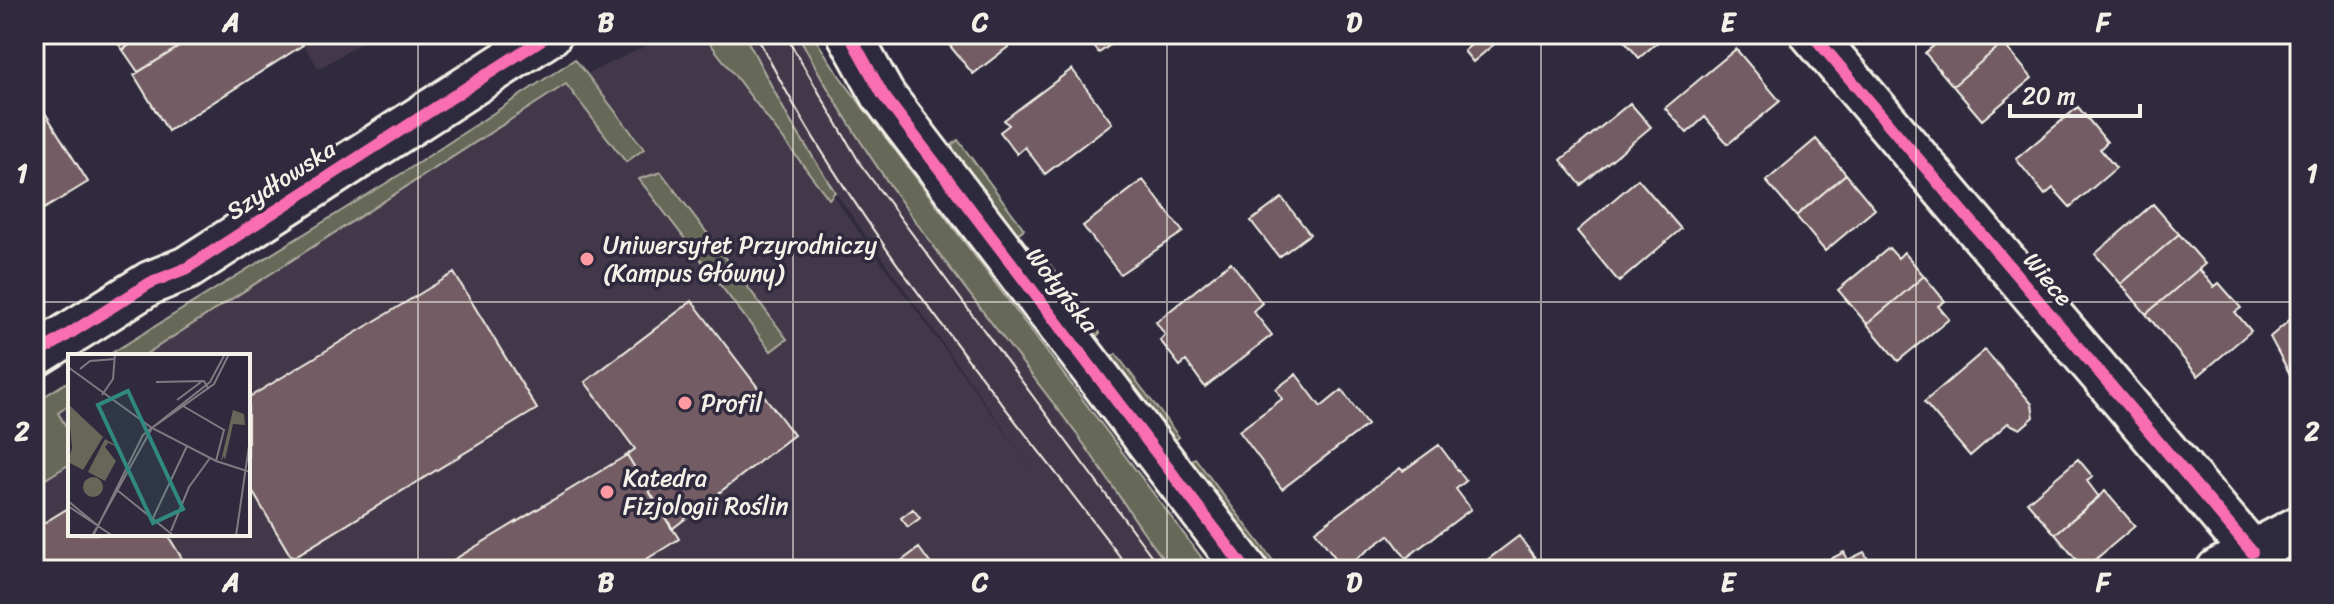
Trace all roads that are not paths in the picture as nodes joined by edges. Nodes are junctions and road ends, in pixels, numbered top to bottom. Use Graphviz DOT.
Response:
graph roads {
  1 [pos="550,34"];
  2 [pos="849,34"];
  3 [pos="1812,34"];
  4 [pos="34,356"];
  5 [pos="2300,527"];
  6 [pos="2235,561"];
  7 [pos="1246,570"];
  1 -- 4 [label="street, Szydłowska"];
  2 -- 7 [label="street, Wołyńska"];
  3 -- 6 [label="street, Wiece"];
  5 -- 6 [label="street"];
}
